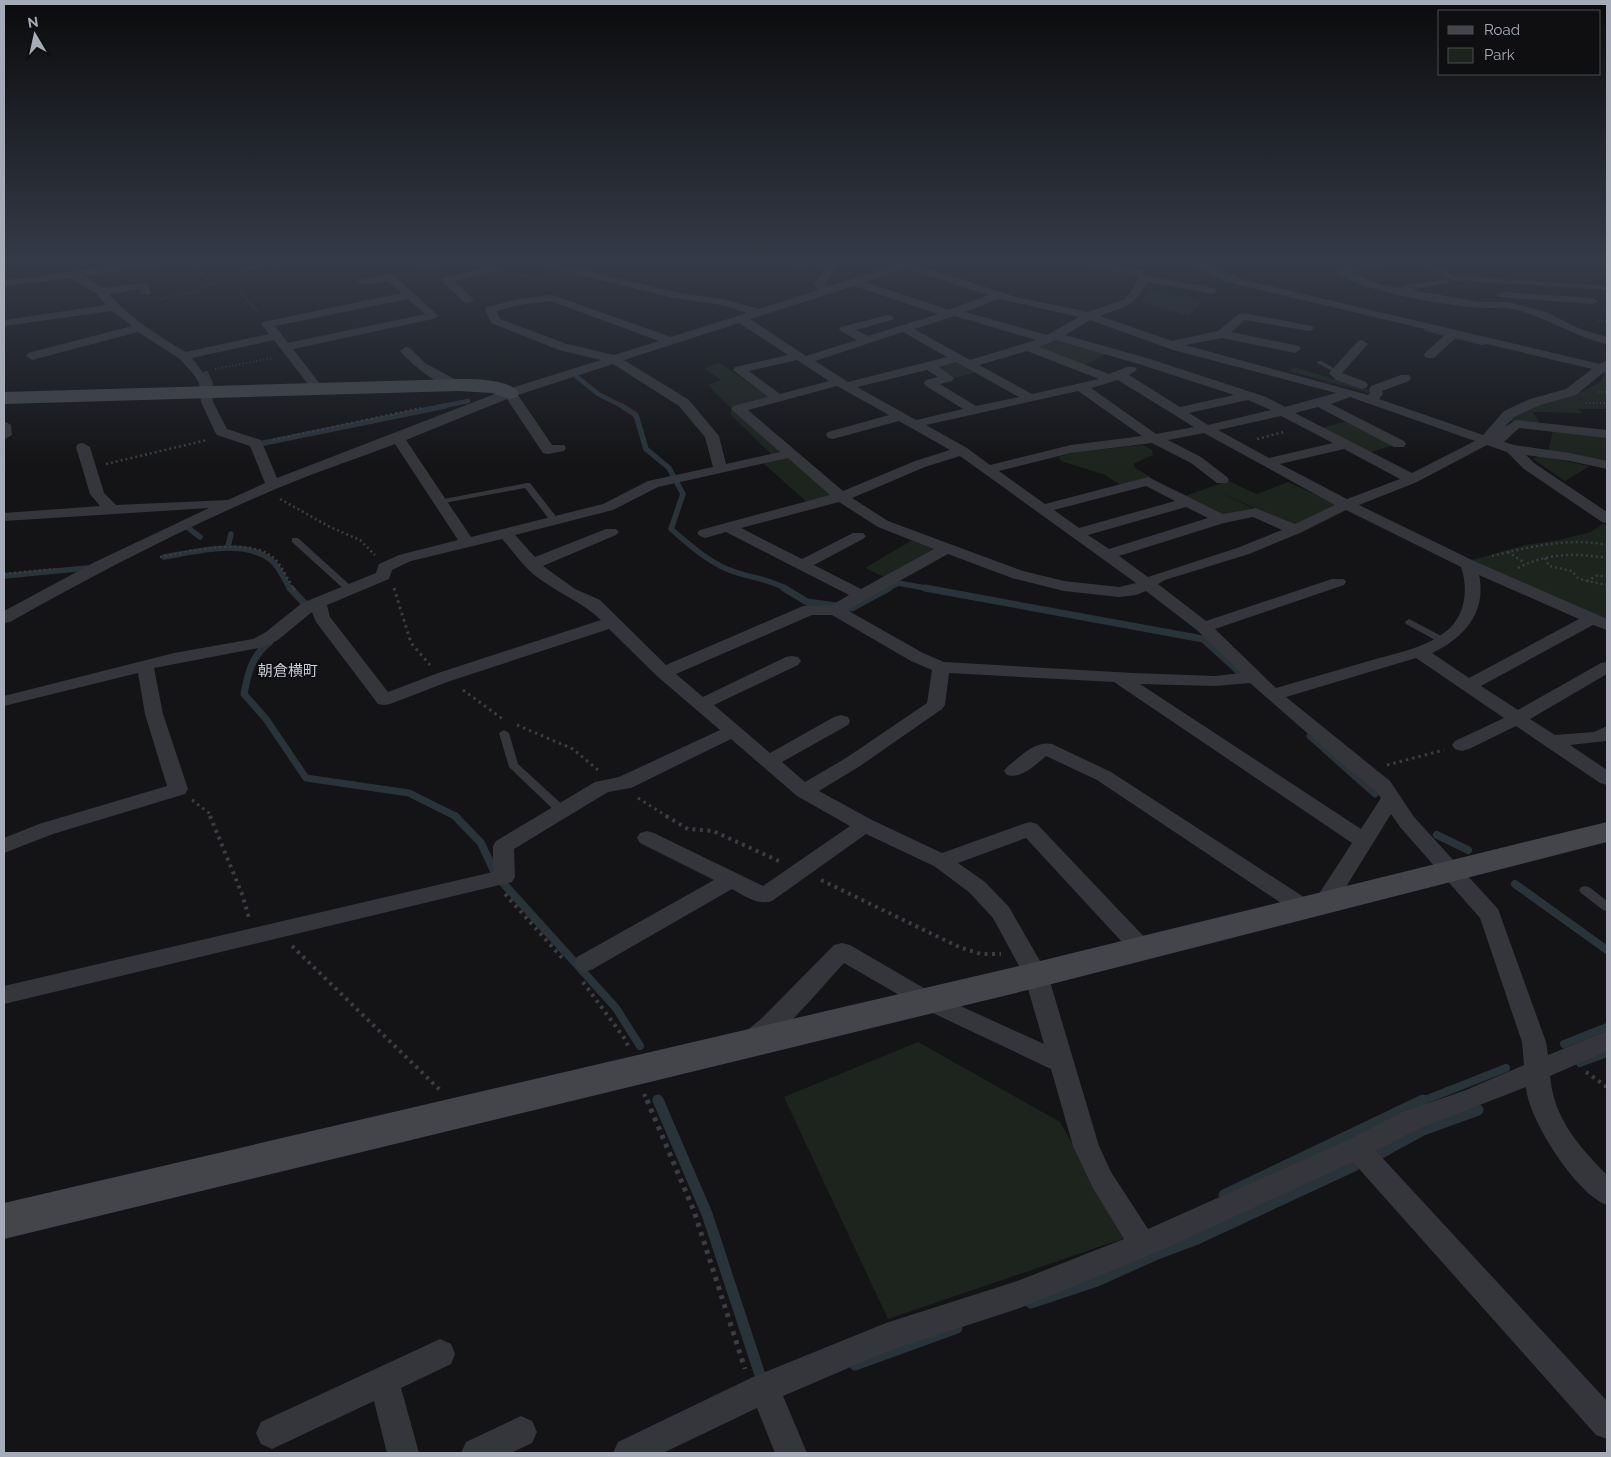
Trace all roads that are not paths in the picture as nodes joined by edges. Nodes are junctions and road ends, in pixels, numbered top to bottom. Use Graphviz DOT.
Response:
graph roads {
  1 [pos="136,329"];
  2 [pos="142,329"];
  3 [pos="271,329"];
  4 [pos="379,329"];
  5 [pos="513,329"];
  6 [pos="639,329"];
  7 [pos="707,329"];
  8 [pos="757,329"];
  9 [pos="845,329"];
  10 [pos="901,329"];
  11 [pos="906,329"];
  12 [pos="1015,329"];
  13 [pos="1067,329"];
  14 [pos="1126,329"];
  15 [pos="1228,329"];
  16 [pos="1423,329"];
  17 [pos="1572,329"];
  18 [pos="1222,334"];
  19 [pos="277,336"];
  20 [pos="1451,336"];
  21 [pos="1051,338"];
  22 [pos="670,340"];
  23 [pos="867,340"];
  24 [pos="1607,341"];
  25 [pos="1362,344"];
  26 [pos="1174,346"];
  27 [pos="1028,347"];
  28 [pos="1295,349"];
  29 [pos="288,351"];
  30 [pos="406,351"];
  31 [pos="1430,355"];
  32 [pos="32,356"];
  33 [pos="184,356"];
  34 [pos="802,358"];
  35 [pos="614,359"];
  36 [pos="963,361"];
  37 [pos="1146,362"];
  38 [pos="1319,362"];
  39 [pos="928,365"];
  40 [pos="1604,368"];
  41 [pos="531,371"];
  42 [pos="1336,371"];
  43 [pos="1116,377"];
  44 [pos="1405,378"];
  45 [pos="551,380"];
  46 [pos="843,384"];
  47 [pos="456,385"];
  48 [pos="1081,387"];
  49 [pos="318,389"];
  50 [pos="206,392"];
  51 [pos="510,393"];
  52 [pos="1350,393"];
  53 [pos="1373,394"];
  54 [pos="1251,396"];
  55 [pos="776,397"];
  56 [pos="4,398"];
  57 [pos="1030,398"];
  58 [pos="1320,403"];
  59 [pos="973,410"];
  60 [pos="1179,411"];
  61 [pos="1283,411"];
  62 [pos="901,416"];
  63 [pos="915,424"];
  64 [pos="1206,429"];
  65 [pos="1607,434"];
  66 [pos="833,436"];
  67 [pos="398,438"];
  68 [pos="1154,439"];
  69 [pos="1484,442"];
  70 [pos="1346,444"];
  71 [pos="1399,444"];
  72 [pos="83,447"];
  73 [pos="1512,449"];
  74 [pos="548,450"];
  75 [pos="962,451"];
  76 [pos="789,454"];
  77 [pos="1267,463"];
  78 [pos="1607,465"];
  79 [pos="1529,466"];
  80 [pos="720,468"];
  81 [pos="989,469"];
  82 [pos="1222,480"];
  83 [pos="1412,480"];
  84 [pos="273,485"];
  85 [pos="841,498"];
  86 [pos="236,502"];
  87 [pos="439,502"];
  88 [pos="1186,502"];
  89 [pos="1346,505"];
  90 [pos="1043,509"];
  91 [pos="114,510"];
  92 [pos="4,517"];
  93 [pos="1221,519"];
  94 [pos="1607,520"];
  95 [pos="555,522"];
  96 [pos="727,527"];
  97 [pos="1295,530"];
  98 [pos="611,532"];
  99 [pos="705,533"];
  100 [pos="1077,533"];
  101 [pos="506,534"];
  102 [pos="858,536"];
  103 [pos="295,540"];
  104 [pos="466,543"];
  105 [pos="947,548"];
  106 [pos="1107,555"];
  107 [pos="1466,563"];
  108 [pos="533,564"];
  109 [pos="802,565"];
  110 [pos="1338,582"];
  111 [pos="1147,584"];
  112 [pos="349,589"];
  113 [pos="861,595"];
  114 [pos="313,605"];
  115 [pos="835,610"];
  116 [pos="4,618"];
  117 [pos="1600,621"];
  118 [pos="613,622"];
  119 [pos="1410,622"];
  120 [pos="1204,627"];
  121 [pos="1442,640"];
  122 [pos="1419,652"];
  123 [pos="792,661"];
  124 [pos="145,665"];
  125 [pos="941,667"];
  126 [pos="1607,667"];
  127 [pos="664,673"];
  128 [pos="1116,676"];
  129 [pos="1254,677"];
  130 [pos="1469,685"];
  131 [pos="1272,695"];
  132 [pos="4,701"];
  133 [pos="702,704"];
  134 [pos="1518,718"];
  135 [pos="841,721"];
  136 [pos="734,730"];
  137 [pos="1607,732"];
  138 [pos="504,734"];
  139 [pos="1552,741"];
  140 [pos="1462,745"];
  141 [pos="770,761"];
  142 [pos="1014,771"];
  143 [pos="1607,779"];
  144 [pos="804,791"];
  145 [pos="1391,798"];
  146 [pos="562,811"];
  147 [pos="865,826"];
  148 [pos="1607,832"];
  149 [pos="647,838"];
  150 [pos="1364,841"];
  151 [pos="4,846"];
  152 [pos="940,861"];
  153 [pos="1452,873"];
  154 [pos="732,880"];
  155 [pos="1585,890"];
  156 [pos="1315,907"];
  157 [pos="1607,907"];
  158 [pos="1142,949"];
  159 [pos="585,963"];
  160 [pos="1031,965"];
  161 [pos="4,995"];
  162 [pos="926,1000"];
  163 [pos="1607,1041"];
  164 [pos="752,1042"];
  165 [pos="1062,1063"];
  166 [pos="1537,1070"];
  167 [pos="1357,1148"];
  168 [pos="1607,1193"];
  169 [pos="4,1221"];
  170 [pos="1143,1245"];
  171 [pos="440,1354"];
  172 [pos="384,1380"];
  173 [pos="758,1390"];
  174 [pos="1607,1424"];
  175 [pos="521,1432"];
  176 [pos="272,1433"];
  177 [pos="403,1453"];
  178 [pos="477,1453"];
  179 [pos="629,1453"];
  180 [pos="791,1453"];
  1 -- 32 [label="street"];
  2 -- 33 [label="street"];
  3 -- 19 [label="street"];
  4 -- 29 [label="street"];
  5 -- 35 [label="street"];
  6 -- 22 [label="street"];
  7 -- 22 [label="street"];
  8 -- 34 [label="street"];
  9 -- 23 [label="street"];
  10 -- 23 [label="street"];
  11 -- 36 [label="street"];
  12 -- 21 [label="street"];
  13 -- 21 [label="street"];
  14 -- 26 [label="street"];
  15 -- 18 [label="street"];
  16 -- 20 [label="street"];
  17 -- 24 [label="street"];
  18 -- 26 [label="street"];
  18 -- 28 [label="street"];
  19 -- 29 [label="street"];
  19 -- 33 [label="street"];
  20 -- 31 [label="street"];
  20 -- 40 [label="street"];
  21 -- 27 [label="street"];
  21 -- 37 [label="street"];
  22 -- 35 [label="street"];
  23 -- 34 [label="street"];
  25 -- 42 [label="street"];
  26 -- 37 [label="street"];
  26 -- 52 [label="street"];
  27 -- 36 [label="street"];
  27 -- 43 [label="street"];
  29 -- 49 [label="street"];
  30 -- 47 [label="street"];
  33 -- 50 [label="street"];
  34 -- 46 [label="street"];
  34 -- 55 [label="street"];
  35 -- 45 [label="street"];
  35 -- 80 [label="street"];
  36 -- 39 [label="street"];
  36 -- 57 [label="street"];
  37 -- 43 [label="street"];
  37 -- 54 [label="street"];
  38 -- 42 [label="lane"];
  39 -- 46 [label="street"];
  39 -- 59 [label="street"];
  40 -- 69 [label="street"];
  41 -- 45 [label="street"];
  42 -- 53 [label="street"];
  43 -- 48 [label="street"];
  43 -- 60 [label="street"];
  44 -- 53 [label="street"];
  45 -- 51 [label="street"];
  46 -- 55 [label="street"];
  46 -- 62 [label="street"];
  47 -- 49 [label="street"];
  47 -- 51 [label="street"];
  48 -- 57 [label="street"];
  48 -- 68 [label="street"];
  49 -- 50 [label="street"];
  50 -- 56 [label="street"];
  50 -- 84 [label="street"];
  51 -- 67 [label="street"];
  51 -- 74 [label="street"];
  52 -- 53 [label="street"];
  52 -- 58 [label="street"];
  53 -- 69 [label="street"];
  54 -- 60 [label="street"];
  54 -- 61 [label="street"];
  55 -- 76 [label="street"];
  57 -- 59 [label="street"];
  58 -- 61 [label="street"];
  58 -- 71 [label="street"];
  59 -- 63 [label="street"];
  60 -- 64 [label="street"];
  61 -- 64 [label="street"];
  61 -- 70 [label="street"];
  62 -- 63 [label="street"];
  62 -- 66 [label="street"];
  63 -- 75 [label="street"];
  64 -- 68 [label="street"];
  64 -- 77 [label="street"];
  65 -- 69 [label="street"];
  67 -- 84 [label="street"];
  67 -- 87 [label="street"];
  68 -- 81 [label="street"];
  68 -- 82 [label="street"];
  69 -- 73 [label="street"];
  69 -- 79 [label="street"];
  69 -- 83 [label="street"];
  70 -- 77 [label="street"];
  70 -- 83 [label="street"];
  72 -- 91 [label="street"];
  73 -- 78 [label="street"];
  73 -- 79 [label="street"];
  75 -- 81 [label="street"];
  75 -- 85 [label="street"];
  76 -- 80 [label="street"];
  76 -- 85 [label="street"];
  77 -- 89 [label="street"];
  79 -- 94 [label="street"];
  80 -- 95 [label="street"];
  81 -- 90 [label="street"];
  83 -- 89 [label="street"];
  84 -- 86 [label="street"];
  85 -- 96 [label="street"];
  85 -- 105 [label="street"];
  86 -- 91 [label="street"];
  86 -- 116 [label="street"];
  87 -- 95 [label="lane"];
  87 -- 104 [label="street"];
  88 -- 90 [label="street"];
  88 -- 93 [label="street"];
  88 -- 100 [label="street"];
  89 -- 97 [label="street"];
  89 -- 107 [label="street"];
  90 -- 100 [label="street"];
  91 -- 92 [label="street"];
  93 -- 97 [label="street"];
  93 -- 106 [label="street"];
  95 -- 101 [label="street"];
  96 -- 99 [label="street"];
  96 -- 109 [label="street"];
  97 -- 111 [label="street"];
  98 -- 108 [label="street"];
  100 -- 106 [label="street"];
  101 -- 104 [label="street"];
  101 -- 108 [label="street"];
  102 -- 109 [label="street"];
  103 -- 112 [label="lane"];
  104 -- 112 [label="street"];
  105 -- 111 [label="street"];
  105 -- 113 [label="street"];
  106 -- 111 [label="street"];
  107 -- 117 [label="street"];
  107 -- 121 [label="street"];
  108 -- 118 [label="street"];
  109 -- 113 [label="street"];
  110 -- 120 [label="street"];
  111 -- 120 [label="street"];
  112 -- 114 [label="street"];
  113 -- 115 [label="street"];
  114 -- 118 [label="street"];
  114 -- 124 [label="street"];
  115 -- 125 [label="street"];
  115 -- 127 [label="street"];
  117 -- 130 [label="street"];
  118 -- 127 [label="street"];
  119 -- 121 [label="lane"];
  120 -- 129 [label="street"];
  121 -- 122 [label="street"];
  122 -- 130 [label="street"];
  122 -- 131 [label="street"];
  123 -- 133 [label="street"];
  124 -- 132 [label="street"];
  124 -- 151 [label="street"];
  125 -- 128 [label="street"];
  125 -- 144 [label="street"];
  126 -- 134 [label="street"];
  127 -- 133 [label="street"];
  128 -- 129 [label="street"];
  128 -- 150 [label="street"];
  129 -- 131 [label="street"];
  130 -- 134 [label="street"];
  131 -- 145 [label="street"];
  133 -- 136 [label="street"];
  134 -- 139 [label="street"];
  134 -- 140 [label="street"];
  135 -- 141 [label="street"];
  136 -- 141 [label="street"];
  136 -- 146 [label="street"];
  137 -- 139 [label="street"];
  138 -- 146 [label="lane"];
  139 -- 143 [label="street"];
  141 -- 144 [label="street"];
  142 -- 156 [label="street"];
  144 -- 147 [label="street"];
  145 -- 150 [label="street"];
  145 -- 153 [label="street"];
  146 -- 161 [label="street"];
  147 -- 152 [label="street"];
  147 -- 154 [label="street"];
  148 -- 153 [label="street"];
  149 -- 154 [label="street"];
  150 -- 156 [label="street"];
  152 -- 158 [label="street"];
  152 -- 160 [label="street"];
  153 -- 156 [label="street"];
  153 -- 166 [label="street"];
  154 -- 159 [label="street"];
  155 -- 157 [label="lane"];
  156 -- 158 [label="street"];
  158 -- 160 [label="street"];
  160 -- 162 [label="street"];
  160 -- 165 [label="street"];
  162 -- 164 [label="street"];
  162 -- 164 [label="street"];
  162 -- 165 [label="street"];
  163 -- 166 [label="street"];
  164 -- 169 [label="street"];
  165 -- 170 [label="street"];
  166 -- 167 [label="street"];
  166 -- 168 [label="street"];
  167 -- 170 [label="street"];
  167 -- 174 [label="street"];
  170 -- 173 [label="street"];
  171 -- 172 [label="street"];
  172 -- 176 [label="street"];
  172 -- 177 [label="street"];
  173 -- 179 [label="street"];
  173 -- 180 [label="street"];
  175 -- 178 [label="street"];
}
